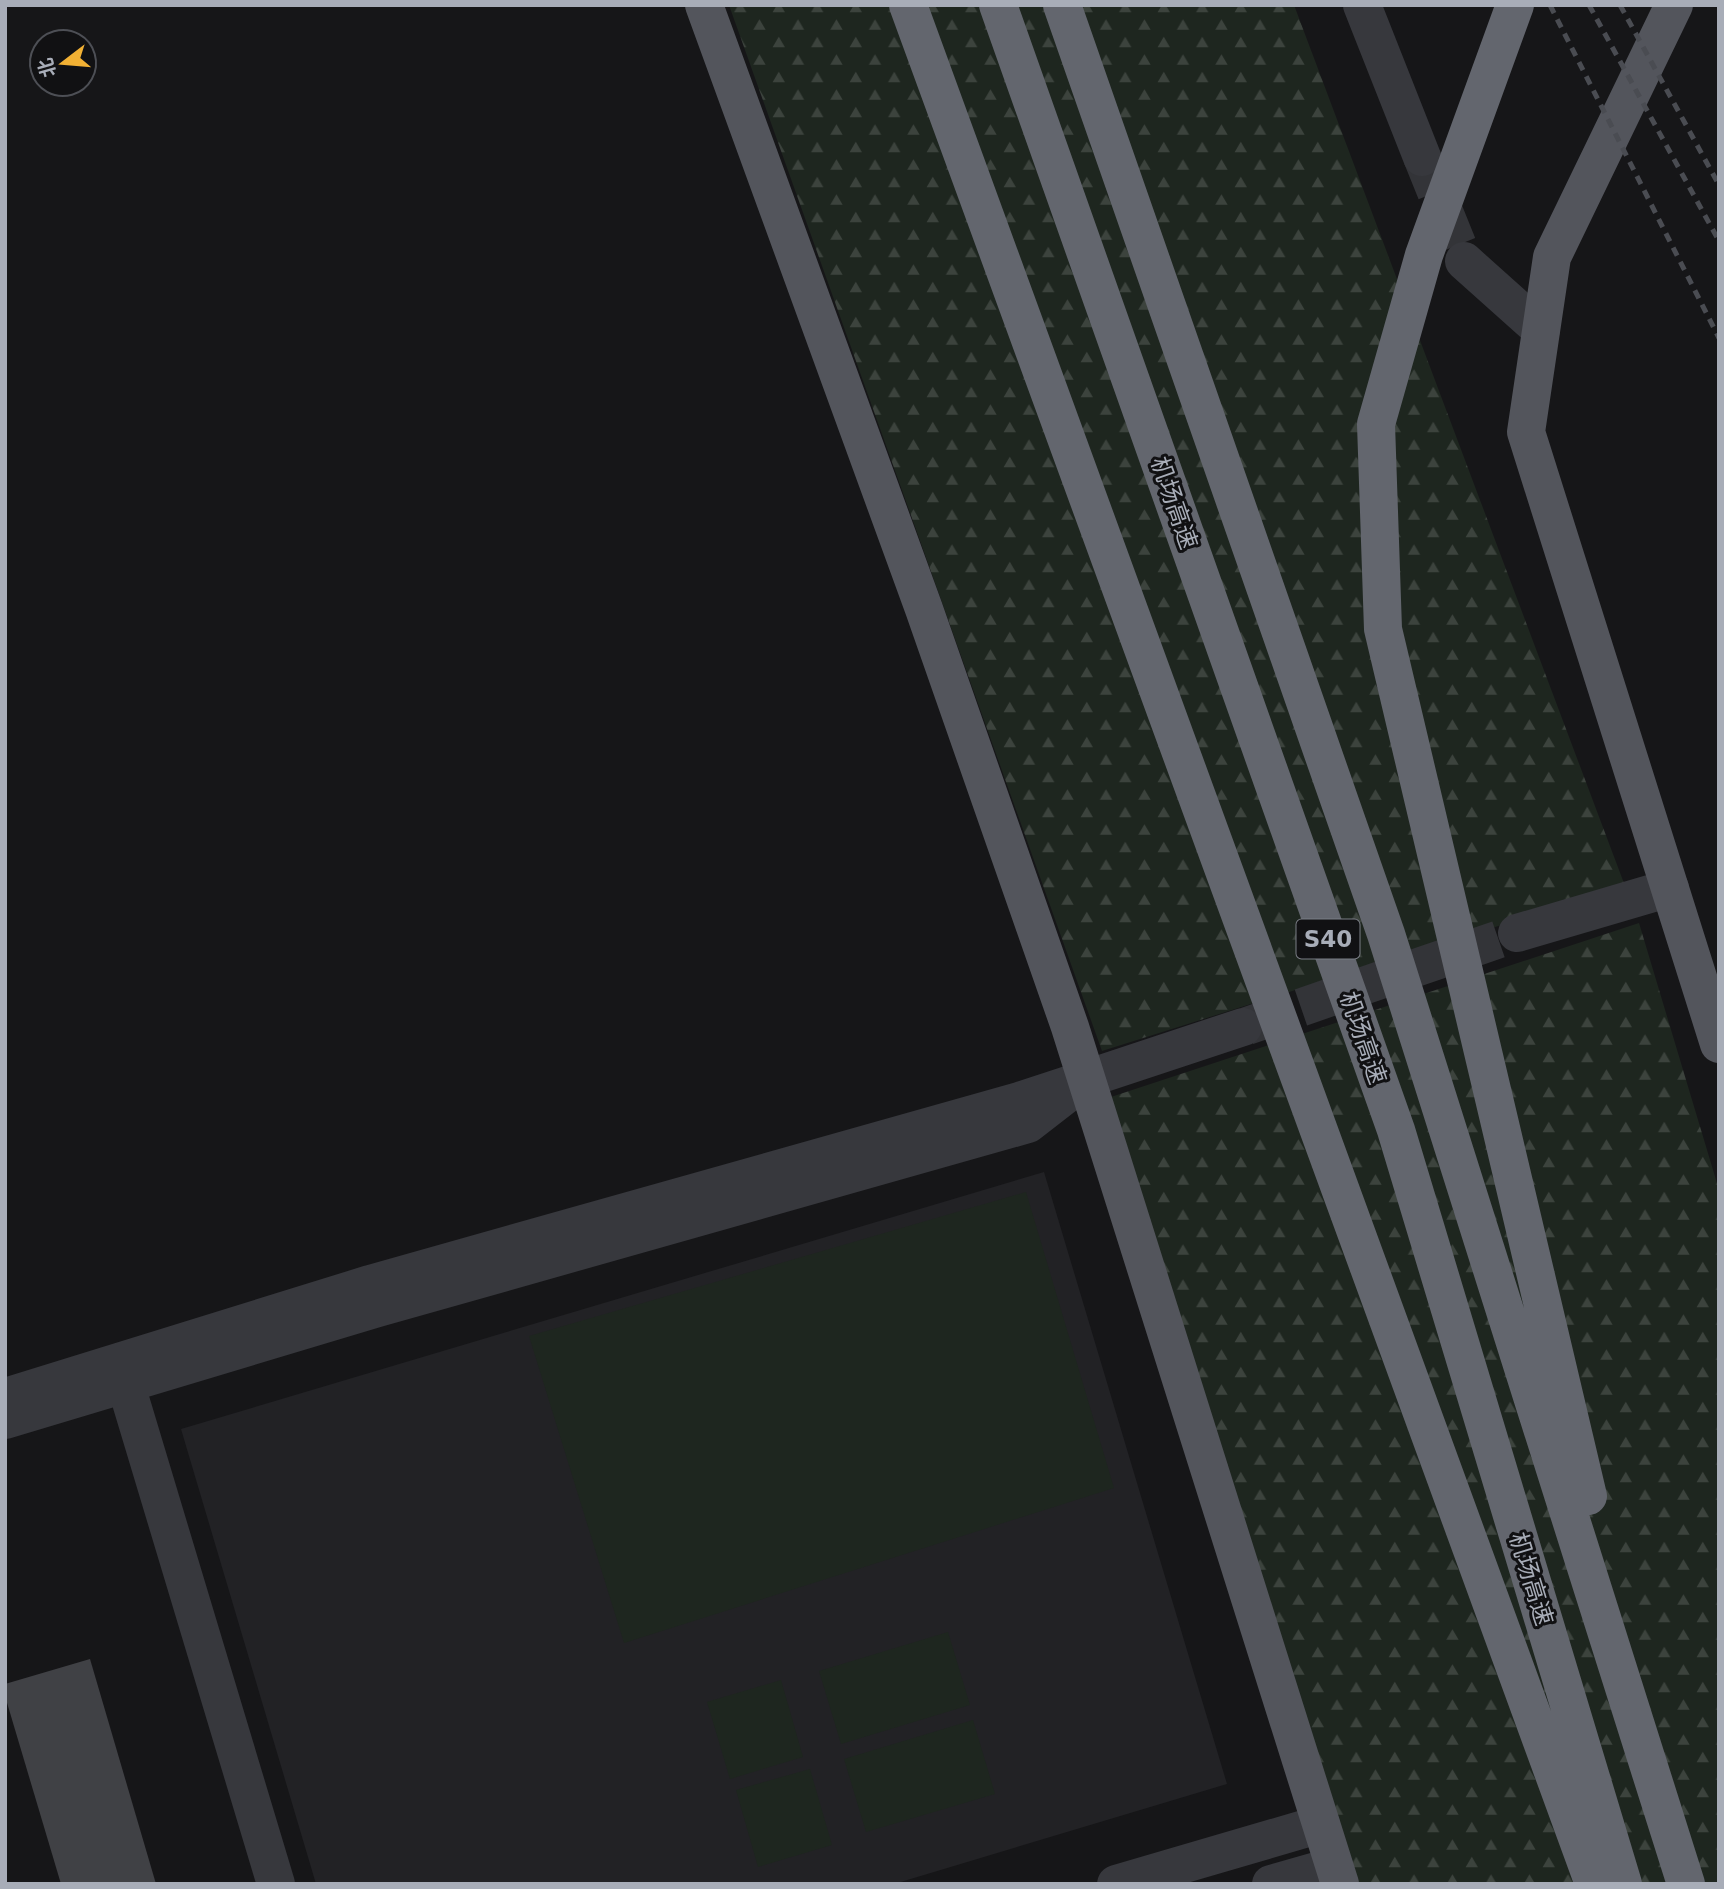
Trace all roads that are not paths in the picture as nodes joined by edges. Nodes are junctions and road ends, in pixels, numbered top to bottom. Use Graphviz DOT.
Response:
graph roads {
  1 [pos="704,5"];
  2 [pos="908,5"];
  3 [pos="998,5"];
  4 [pos="1062,5"];
  5 [pos="1362,5"];
  6 [pos="1516,5"];
  7 [pos="1674,5"];
  8 [pos="1422,157"];
  9 [pos="1464,261"];
  10 [pos="1541,330"];
  11 [pos="1670,888"];
  12 [pos="1517,933"];
  13 [pos="1243,1027"];
  14 [pos="1719,1044"];
  15 [pos="1086,1079"];
  16 [pos="123,1373"];
  17 [pos="5,1397"];
  18 [pos="5,1420"];
  19 [pos="1660,1801"];
  20 [pos="1321,1824"];
  21 [pos="1337,1875"];
  22 [pos="276,1884"];
  23 [pos="1116,1884"];
  24 [pos="1271,1884"];
  25 [pos="1594,1884"];
  26 [pos="1623,1884"];
  27 [pos="1686,1884"];
  1 -- 15 [label="main road"];
  2 -- 25 [label="highway"];
  3 -- 26 [label="highway, 机场高速 / S40"];
  4 -- 19 [label="highway, S40"];
  5 -- 8 [label="street"];
  6 -- 19 [label="highway"];
  7 -- 10 [label="main road"];
  9 -- 10 [label="street"];
  10 -- 11 [label="main road"];
  11 -- 12 [label="street"];
  11 -- 14 [label="main road"];
  13 -- 15 [label="street"];
  15 -- 16 [label="street"];
  15 -- 20 [label="main road"];
  16 -- 17 [label="street"];
  16 -- 18 [label="street"];
  16 -- 22 [label="street"];
  19 -- 27 [label="highway, S40"];
  20 -- 21 [label="main road"];
  20 -- 23 [label="street"];
  21 -- 24 [label="street"];
}
